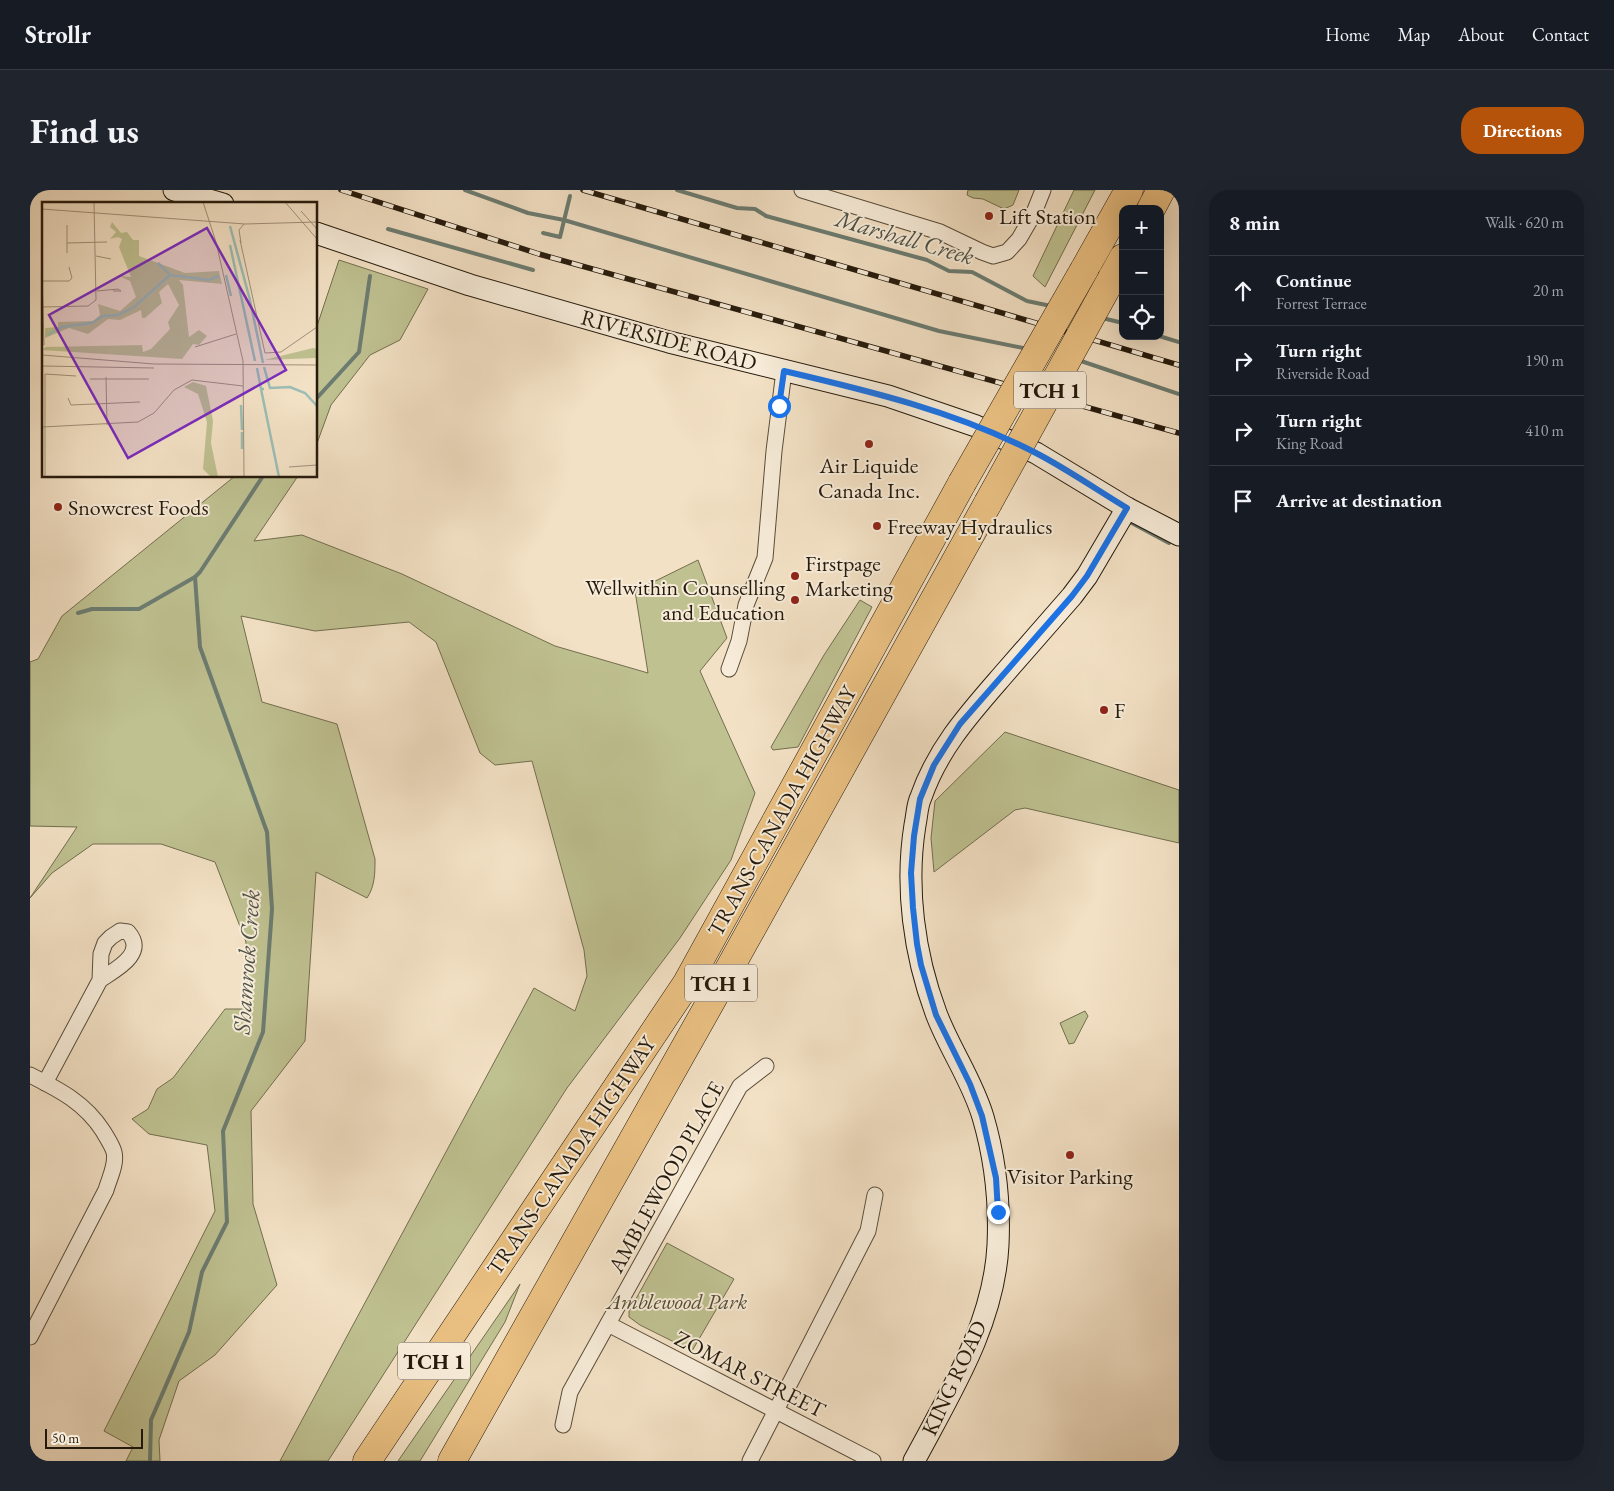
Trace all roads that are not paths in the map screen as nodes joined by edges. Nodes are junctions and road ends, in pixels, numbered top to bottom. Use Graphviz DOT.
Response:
graph roads {
  1 [pos="174,190"];
  2 [pos="802,190"];
  3 [pos="1043,190"];
  4 [pos="1128,190"];
  5 [pos="1161,190"];
  6 [pos="216,202"];
  7 [pos="1153,205"];
  8 [pos="318,234"];
  9 [pos="1117,268"];
  10 [pos="784,371"];
  11 [pos="1127,508"];
  12 [pos="1179,535"];
  13 [pos="728,669"];
  14 [pos="100,980"];
  15 [pos="766,1066"];
  16 [pos="30,1075"];
  17 [pos="45,1082"];
  18 [pos="875,1195"];
  19 [pos="608,1324"];
  20 [pos="30,1336"];
  21 [pos="776,1411"];
  22 [pos="563,1425"];
  23 [pos="368,1461"];
  24 [pos="452,1461"];
  25 [pos="750,1461"];
  26 [pos="873,1461"];
  27 [pos="914,1461"];
  1 -- 6 [label="street"];
  2 -- 3 [label="street"];
  4 -- 23 [label="highway, TRANS-CANADA HIGHWAY / TCH 1, bridge"];
  5 -- 7 [label="highway"];
  8 -- 10 [label="street, RIVERSIDE ROAD"];
  9 -- 24 [label="highway, TRANS-CANADA HIGHWAY / TCH 1, bridge"];
  10 -- 11 [label="street, RIVERSIDE ROAD"];
  10 -- 13 [label="street"];
  11 -- 12 [label="street, RIVERSIDE ROAD"];
  11 -- 27 [label="street, KING ROAD"];
  14 -- 17 [label="street"];
  15 -- 19 [label="street, AMBLEWOOD PLACE"];
  16 -- 17 [label="street"];
  17 -- 20 [label="street"];
  18 -- 21 [label="street"];
  19 -- 21 [label="street, ZOMAR STREET"];
  19 -- 22 [label="street, AMBLEWOOD PLACE"];
  21 -- 25 [label="street"];
  21 -- 26 [label="street, ZOMAR STREET"];
}
